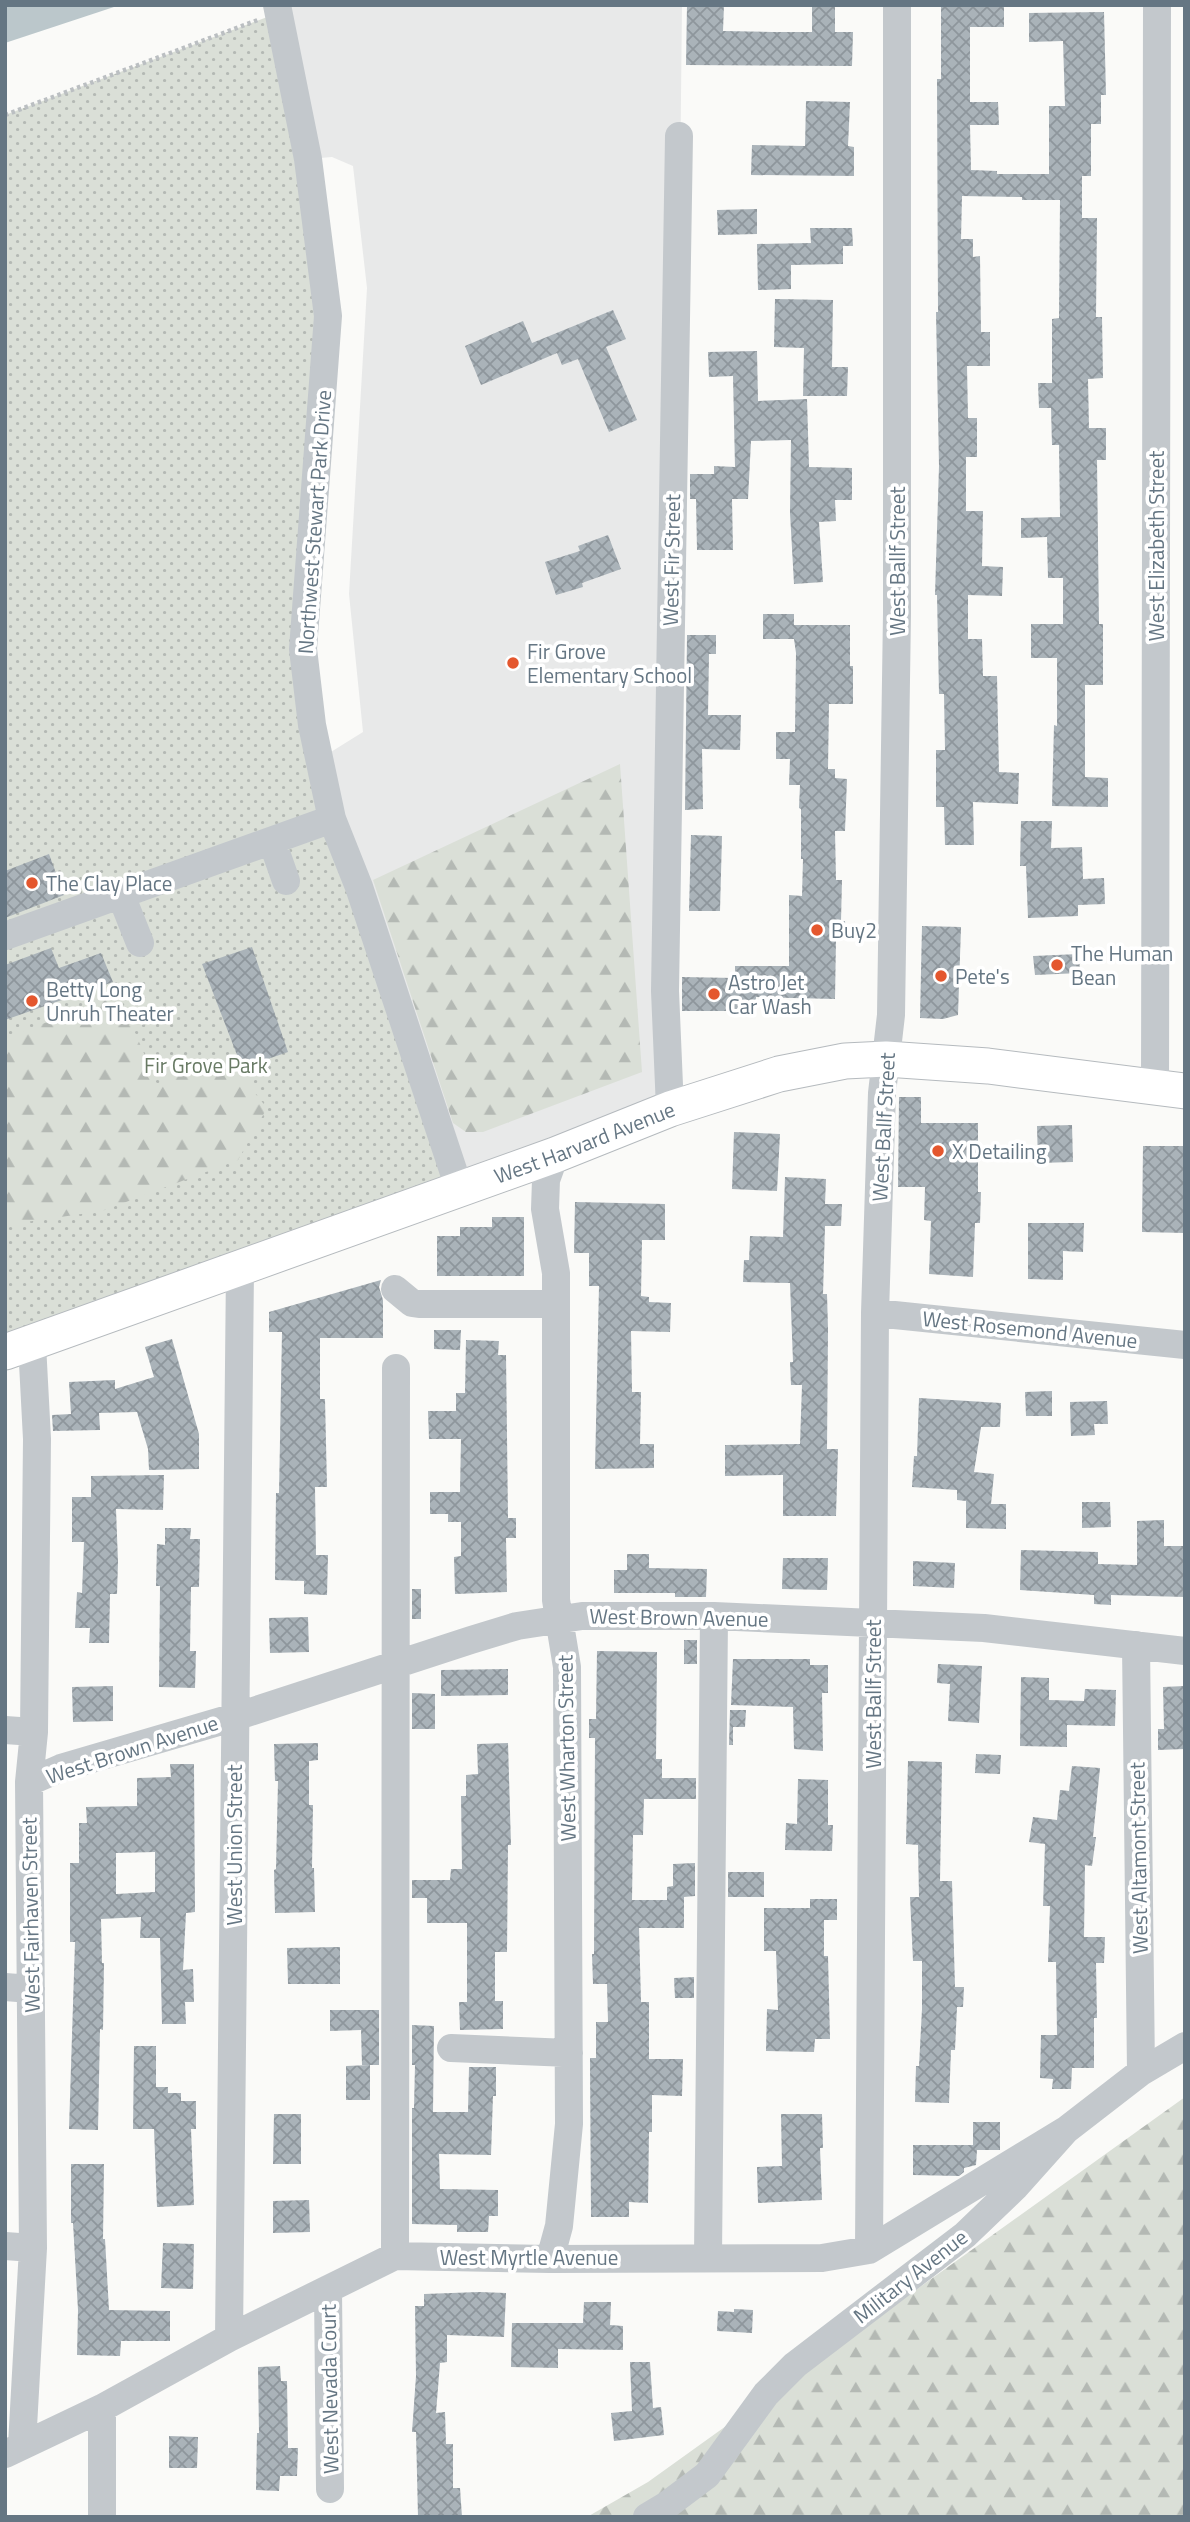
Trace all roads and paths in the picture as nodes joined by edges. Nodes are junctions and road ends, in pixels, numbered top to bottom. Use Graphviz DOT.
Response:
graph roads {
  1 [pos="897,5"];
  2 [pos="1157,5"];
  3 [pos="277,9"];
  4 [pos="5,115"];
  5 [pos="679,136"];
  6 [pos="332,819"];
  7 [pos="272,841"];
  8 [pos="286,881"];
  9 [pos="121,895"];
  10 [pos="5,936"];
  11 [pos="140,943"];
  12 [pos="886,1059"];
  13 [pos="1170,1089"];
  14 [pos="670,1110"];
  15 [pos="555,1155"];
  16 [pos="458,1188"];
  17 [pos="240,1268"];
  18 [pos="395,1289"];
  19 [pos="556,1304"];
  20 [pos="875,1313"];
  21 [pos="1185,1345"];
  22 [pos="18,1348"];
  23 [pos="396,1368"];
  24 [pos="714,1616"];
  25 [pos="559,1619"];
  26 [pos="874,1623"];
  27 [pos="1136,1645"];
  28 [pos="1185,1651"];
  29 [pos="397,1663"];
  30 [pos="235,1717"];
  31 [pos="5,1730"];
  32 [pos="34,1732"];
  33 [pos="29,1782"];
  34 [pos="18,1988"];
  35 [pos="1185,2046"];
  36 [pos="451,2048"];
  37 [pos="569,2053"];
  38 [pos="1141,2072"];
  39 [pos="1066,2130"];
  40 [pos="5,2246"];
  41 [pos="33,2248"];
  42 [pos="869,2250"];
  43 [pos="395,2256"];
  44 [pos="708,2257"];
  45 [pos="550,2259"];
  46 [pos="328,2290"];
  47 [pos="229,2338"];
  48 [pos="102,2407"];
  49 [pos="14,2449"];
  50 [pos="330,2489"];
  51 [pos="102,2517"];
  52 [pos="647,2517"];
  1 -- 12 [label="street, West Ballf Street"];
  2 -- 13 [label="street, West Elizabeth Street"];
  3 -- 4 [label="path"];
  3 -- 6 [label="street, Northwest Stewart Park Drive"];
  5 -- 14 [label="street, West Fir Street"];
  6 -- 7 [label="street"];
  6 -- 16 [label="street, Northwest Stewart Park Drive"];
  7 -- 8 [label="street"];
  7 -- 9 [label="street"];
  9 -- 10 [label="street"];
  9 -- 11 [label="street"];
  12 -- 13 [label="main road, West Harvard Avenue"];
  12 -- 14 [label="main road, West Harvard Avenue"];
  12 -- 20 [label="street, West Ballf Street"];
  14 -- 15 [label="main road, West Harvard Avenue"];
  15 -- 16 [label="main road, West Harvard Avenue"];
  15 -- 19 [label="street, West Wharton Street"];
  16 -- 17 [label="main road, West Harvard Avenue"];
  17 -- 22 [label="main road, West Harvard Avenue"];
  17 -- 30 [label="street, West Union Street"];
  18 -- 19 [label="street"];
  19 -- 25 [label="street, West Wharton Street"];
  20 -- 21 [label="street, West Rosemond Avenue"];
  20 -- 26 [label="street, West Ballf Street"];
  22 -- 32 [label="street, West Fairhaven Street"];
  23 -- 29 [label="street"];
  24 -- 25 [label="street, West Brown Avenue"];
  24 -- 26 [label="street, West Brown Avenue"];
  24 -- 44 [label="street"];
  25 -- 29 [label="street, West Brown Avenue"];
  25 -- 37 [label="street, West Wharton Street"];
  26 -- 27 [label="street, West Brown Avenue"];
  26 -- 42 [label="street, West Ballf Street"];
  27 -- 28 [label="street, West Brown Avenue"];
  27 -- 38 [label="street, West Altamont Street"];
  29 -- 30 [label="street, West Brown Avenue"];
  29 -- 43 [label="street"];
  30 -- 33 [label="street, West Brown Avenue"];
  30 -- 47 [label="street, West Union Street"];
  31 -- 32 [label="street"];
  32 -- 33 [label="street, West Fairhaven Street"];
  33 -- 34 [label="street, West Fairhaven Street"];
  34 -- 41 [label="street, West Fairhaven Street"];
  35 -- 38 [label="street, Military Avenue"];
  36 -- 37 [label="street"];
  37 -- 45 [label="street, West Wharton Street"];
  38 -- 39 [label="street, Military Avenue"];
  39 -- 42 [label="street, West Myrtle Avenue"];
  39 -- 52 [label="street, Military Avenue"];
  40 -- 41 [label="street"];
  41 -- 49 [label="street, West Fairhaven Street"];
  42 -- 44 [label="street, West Myrtle Avenue"];
  43 -- 45 [label="street, West Myrtle Avenue"];
  43 -- 46 [label="street, West Myrtle Avenue"];
  44 -- 45 [label="street, West Myrtle Avenue"];
  46 -- 47 [label="street, West Myrtle Avenue"];
  46 -- 50 [label="street, West Nevada Court"];
  47 -- 48 [label="street, West Myrtle Avenue"];
  48 -- 49 [label="street, West Myrtle Avenue"];
  48 -- 51 [label="street"];
}
